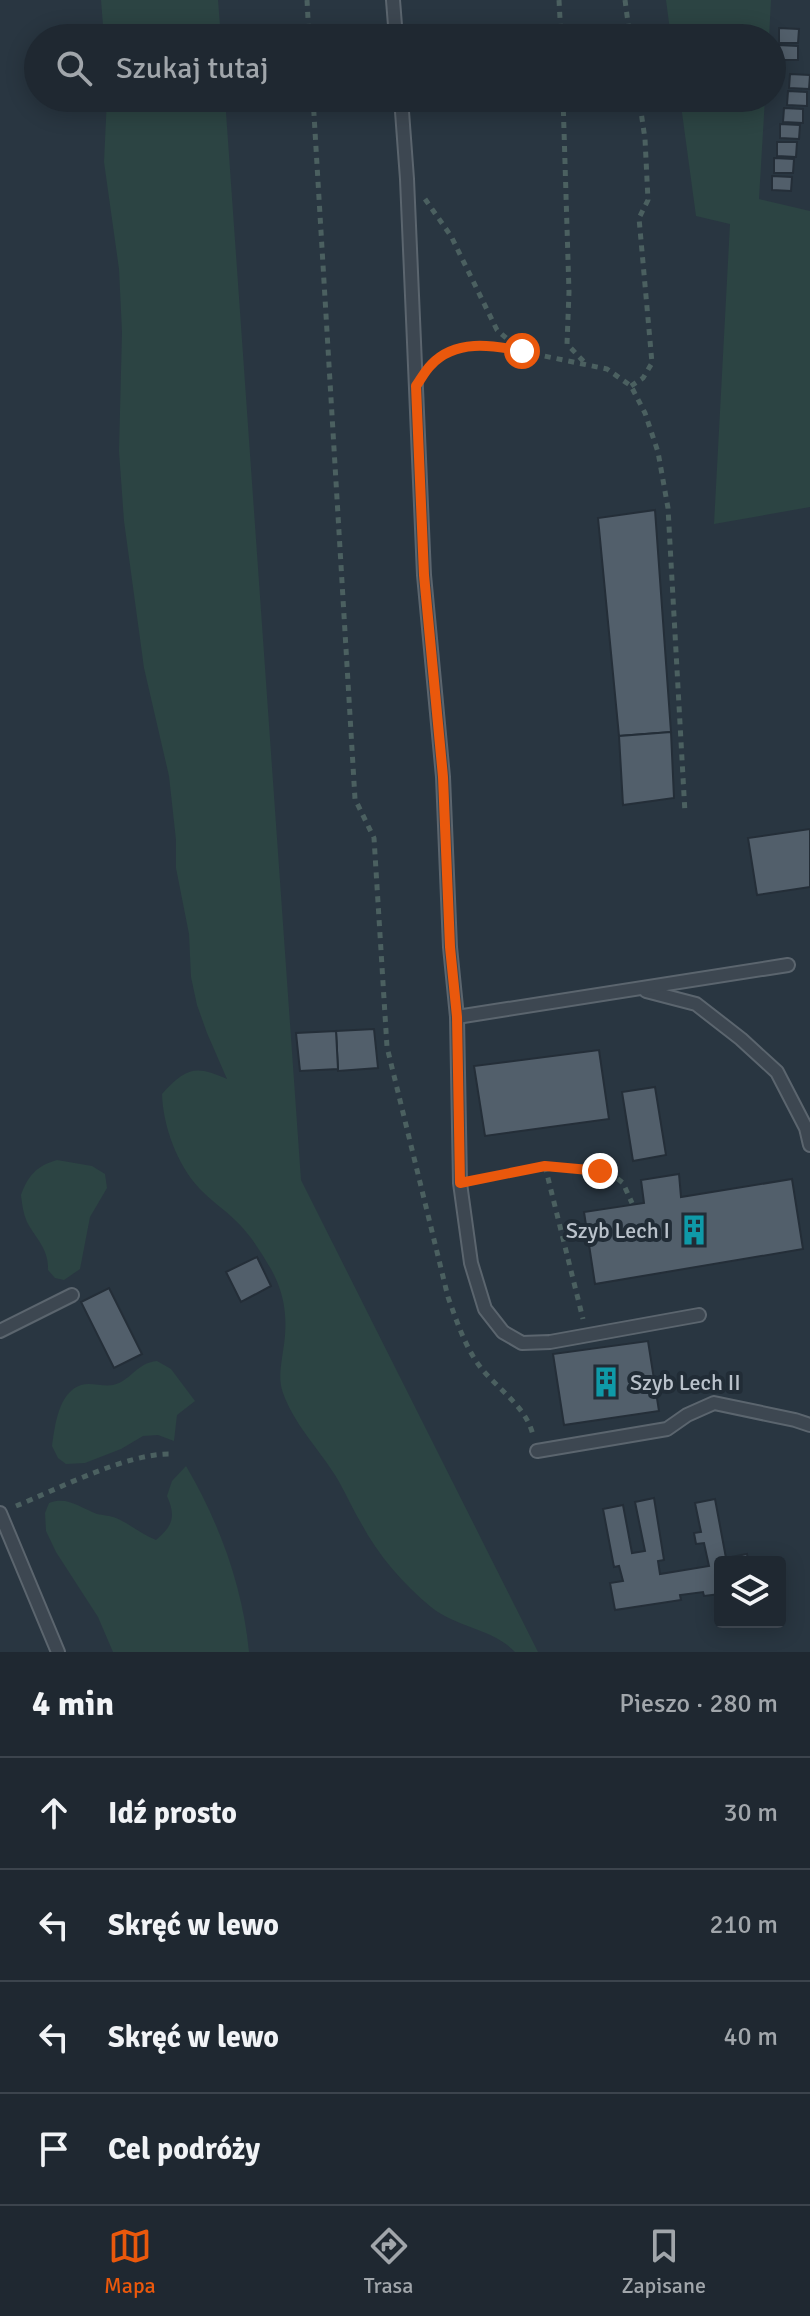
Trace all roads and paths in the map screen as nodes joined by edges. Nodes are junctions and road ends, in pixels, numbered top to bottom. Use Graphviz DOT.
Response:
graph roads {
  1 [pos="307,0"];
  2 [pos="393,0"];
  3 [pos="560,0"];
  4 [pos="625,0"];
  5 [pos="308,24"];
  6 [pos="395,24"];
  7 [pos="561,24"];
  8 [pos="628,24"];
  9 [pos="314,112"];
  10 [pos="402,112"];
  11 [pos="563,112"];
  12 [pos="641,112"];
  13 [pos="407,179"];
  14 [pos="522,351"];
  15 [pos="587,364"];
  16 [pos="416,386"];
  17 [pos="631,386"];
  18 [pos="685,813"];
  19 [pos="788,965"];
  20 [pos="639,989"];
  21 [pos="457,1017"];
  22 [pos="810,1145"];
  23 [pos="545,1166"];
  24 [pos="460,1183"];
  25 [pos="632,1203"];
  26 [pos="72,1295"];
  27 [pos="699,1315"];
  28 [pos="0,1331"];
  29 [pos="587,1336"];
  30 [pos="810,1425"];
  31 [pos="537,1451"];
  32 [pos="171,1454"];
  33 [pos="14,1507"];
  34 [pos="0,1513"];
  35 [pos="58,1652"];
  1 -- 5 [label="path"];
  2 -- 6 [label="lane"];
  3 -- 7 [label="path"];
  4 -- 8 [label="path"];
  9 -- 31 [label="path"];
  10 -- 13 [label="lane"];
  11 -- 15 [label="path"];
  12 -- 17 [label="path"];
  13 -- 14 [label="path"];
  13 -- 16 [label="lane"];
  14 -- 15 [label="path"];
  14 -- 16 [label="path"];
  15 -- 17 [label="path"];
  16 -- 21 [label="lane"];
  17 -- 18 [label="path"];
  19 -- 20 [label="lane"];
  20 -- 21 [label="lane"];
  20 -- 22 [label="lane"];
  21 -- 24 [label="lane"];
  23 -- 24 [label="path"];
  23 -- 25 [label="path"];
  23 -- 29 [label="path"];
  24 -- 29 [label="lane"];
  26 -- 28 [label="lane"];
  27 -- 29 [label="lane"];
  30 -- 31 [label="lane"];
  32 -- 33 [label="path"];
  34 -- 35 [label="lane"];
}
